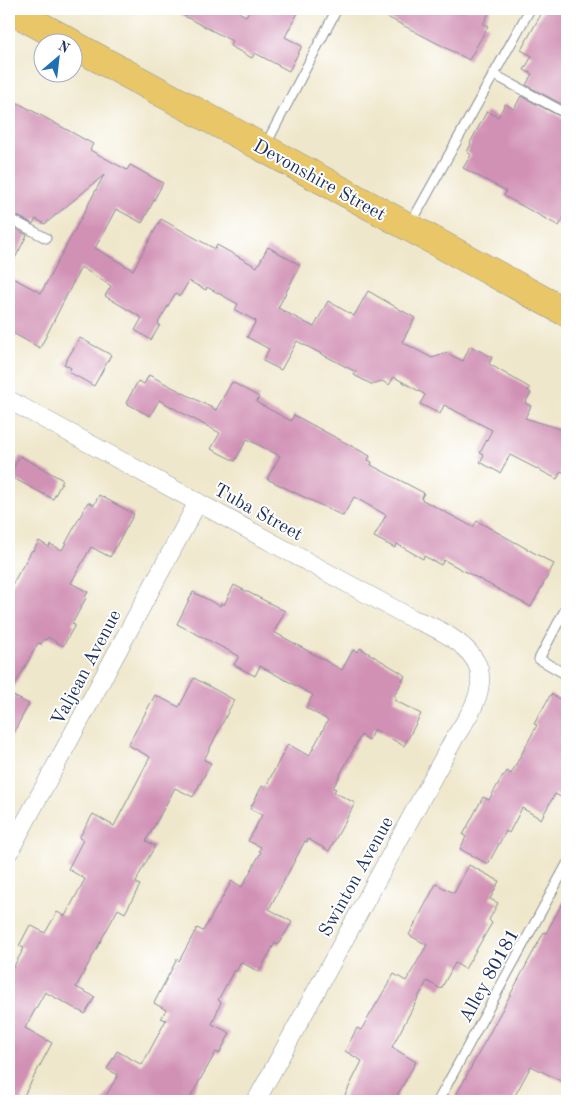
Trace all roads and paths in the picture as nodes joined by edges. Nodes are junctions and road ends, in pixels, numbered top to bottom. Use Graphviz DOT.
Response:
graph roads {
  1 [pos="9,9"];
  2 [pos="337,9"];
  3 [pos="530,9"];
  4 [pos="51,32"];
  5 [pos="82,49"];
  6 [pos="493,74"];
  7 [pos="567,114"];
  8 [pos="264,148"];
  9 [pos="9,218"];
  10 [pos="409,227"];
  11 [pos="46,238"];
  12 [pos="567,313"];
  13 [pos="9,400"];
  14 [pos="198,502"];
  15 [pos="567,606"];
  16 [pos="479,669"];
  17 [pos="567,674"];
  18 [pos="9,852"];
  19 [pos="567,864"];
  20 [pos="256,1101"];
  21 [pos="438,1101"];
  1 -- 4 [label="main road, Devonshire Street"];
  2 -- 8 [label="lane"];
  3 -- 6 [label="lane"];
  5 -- 8 [label="main road, Devonshire Street"];
  6 -- 7 [label="lane"];
  6 -- 10 [label="lane"];
  8 -- 10 [label="main road, Devonshire Street"];
  9 -- 11 [label="lane"];
  10 -- 12 [label="main road, Devonshire Street"];
  13 -- 14 [label="street, Tuba Street"];
  14 -- 16 [label="street, Tuba Street"];
  14 -- 18 [label="street, Valjean Avenue"];
  15 -- 17 [label="lane"];
  16 -- 20 [label="street, Swinton Avenue"];
  19 -- 21 [label="lane, Alley 80181"];
}
